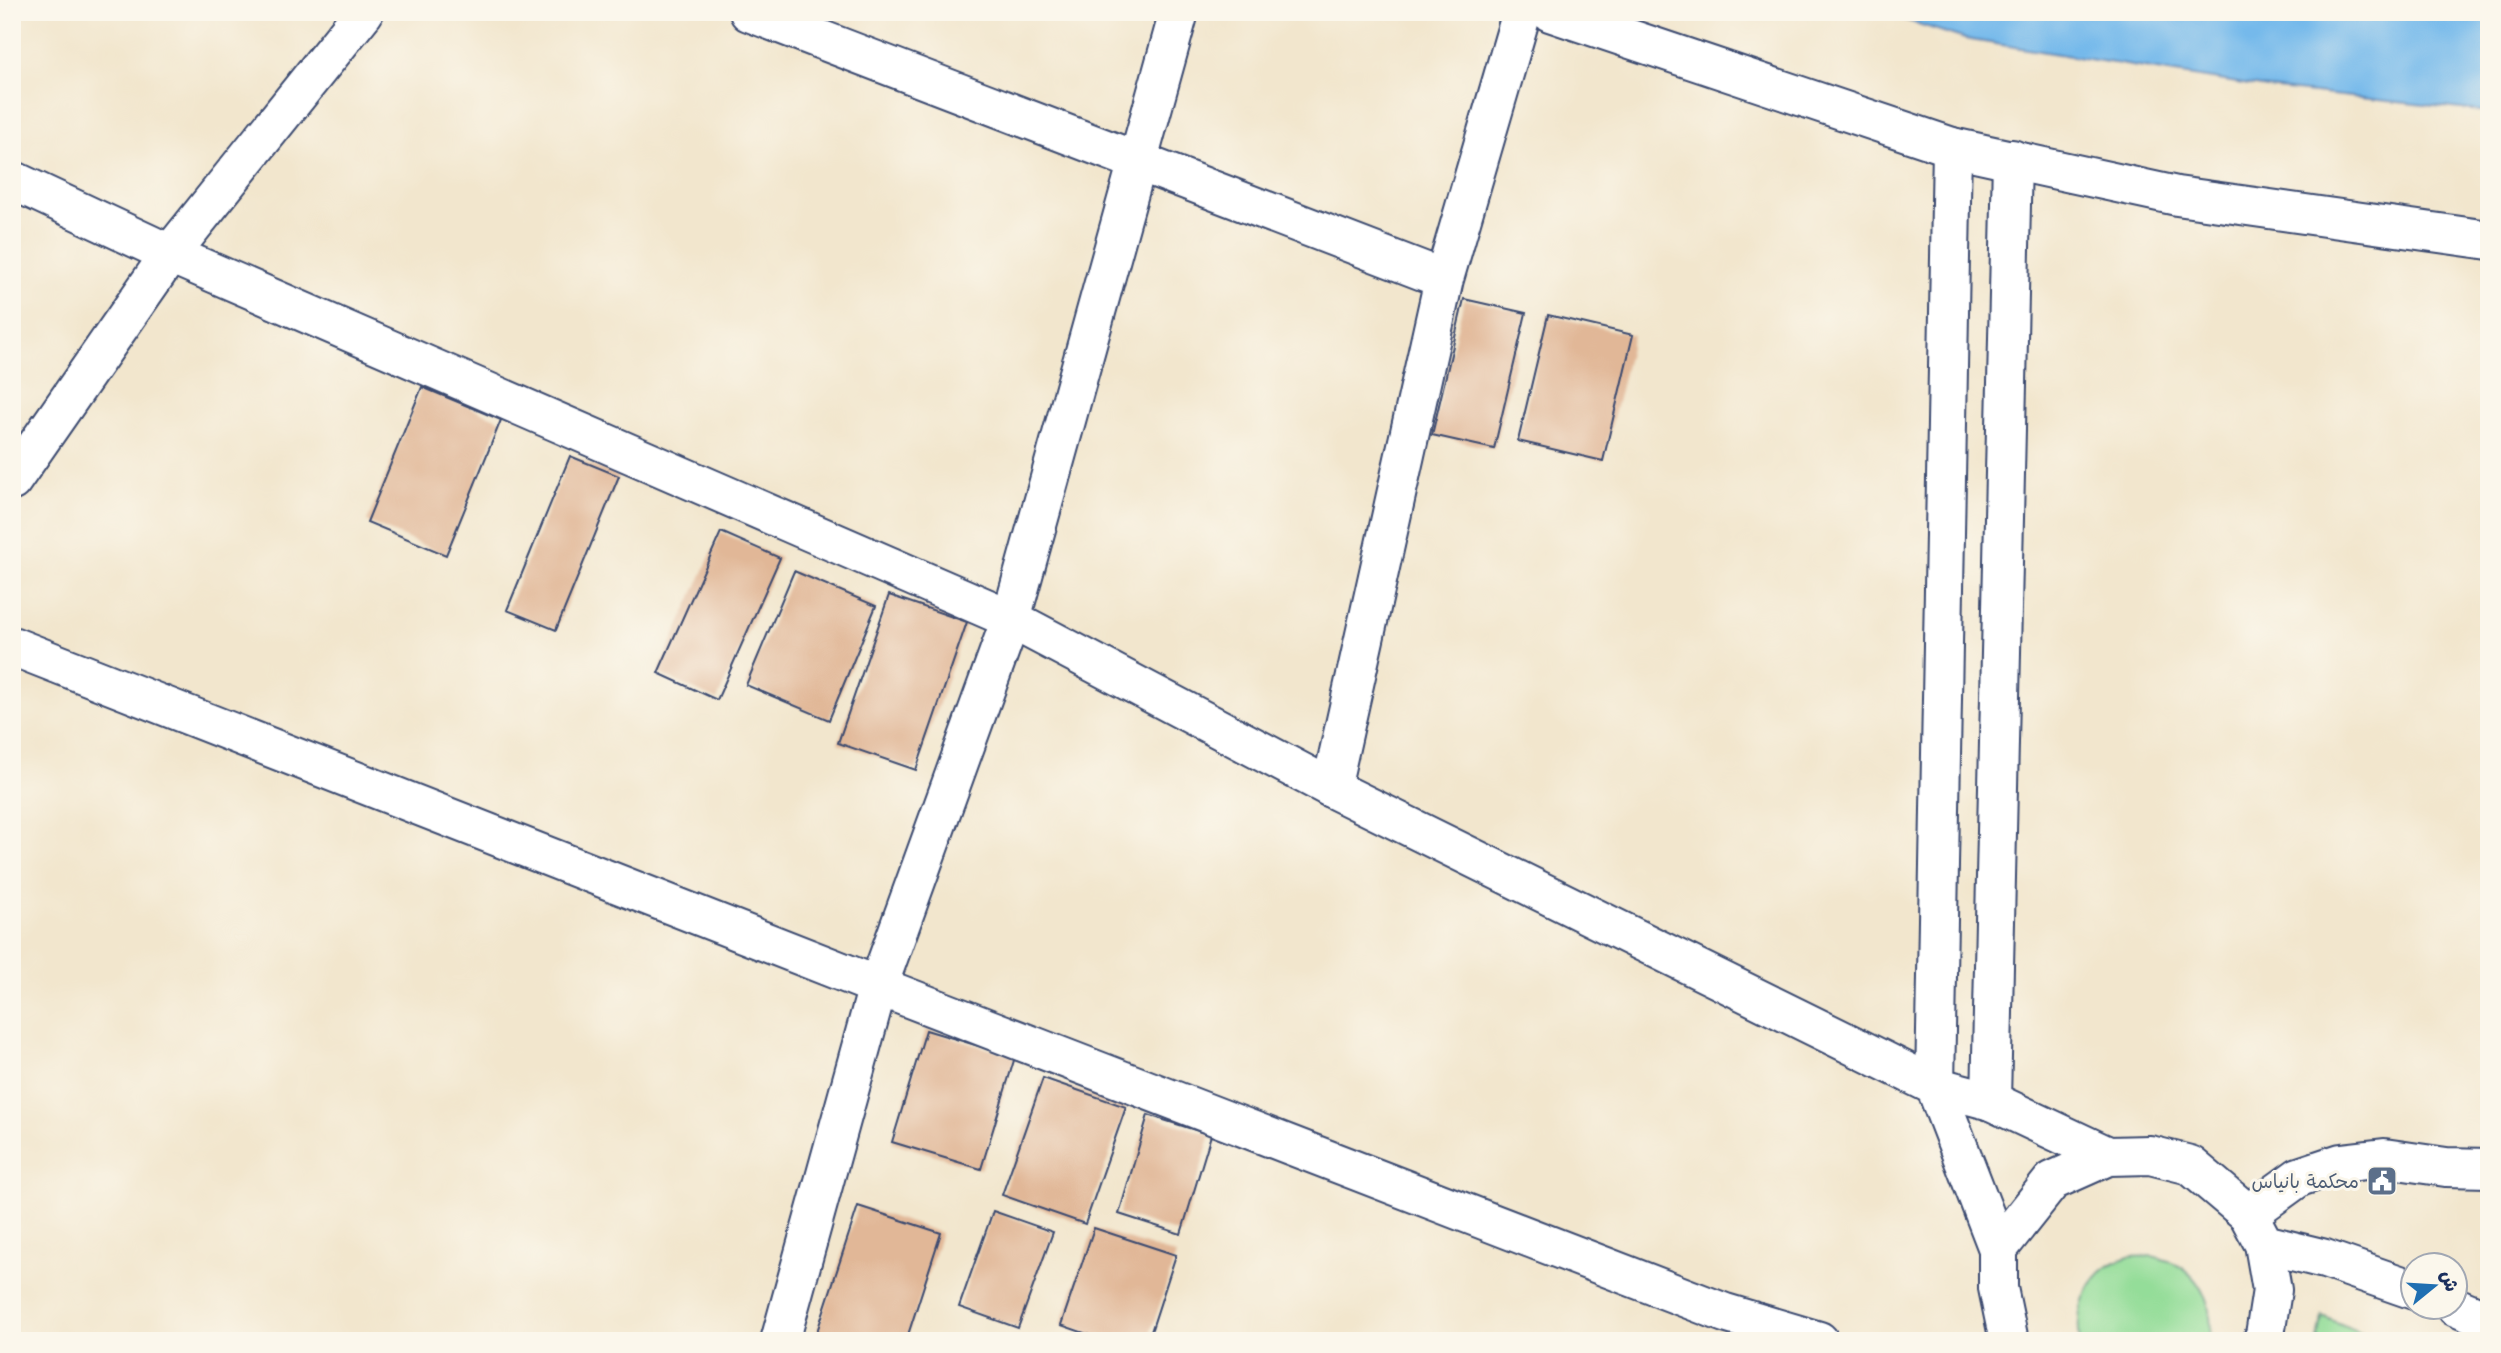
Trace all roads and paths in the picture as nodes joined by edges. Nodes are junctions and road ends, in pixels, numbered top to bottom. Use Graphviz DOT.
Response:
graph roads {
  1 [pos="364,12"];
  2 [pos="749,12"];
  3 [pos="1179,12"];
  4 [pos="1522,12"];
  5 [pos="1550,12"];
  6 [pos="1952,147"];
  7 [pos="2012,159"];
  8 [pos="1136,162"];
  9 [pos="12,180"];
  10 [pos="2489,240"];
  11 [pos="170,254"];
  12 [pos="1444,279"];
  13 [pos="12,481"];
  14 [pos="1011,619"];
  15 [pos="12,646"];
  16 [pos="1331,788"];
  17 [pos="878,986"];
  18 [pos="1936,1086"];
  19 [pos="1990,1101"];
  20 [pos="2108,1156"];
  21 [pos="2489,1168"];
  22 [pos="2256,1229"];
  23 [pos="1998,1249"];
  24 [pos="2400,1285"];
  25 [pos="2470,1313"];
  26 [pos="2489,1321"];
  27 [pos="780,1341"];
  28 [pos="1819,1341"];
  29 [pos="2009,1341"];
  30 [pos="2262,1341"];
  1 -- 11 [label="street"];
  2 -- 8 [label="street"];
  3 -- 8 [label="street"];
  4 -- 12 [label="street"];
  5 -- 6 [label="street"];
  6 -- 7 [label="street"];
  6 -- 18 [label="street"];
  7 -- 10 [label="street"];
  7 -- 19 [label="street"];
  8 -- 12 [label="street"];
  8 -- 14 [label="street"];
  9 -- 11 [label="street"];
  11 -- 13 [label="street"];
  11 -- 14 [label="street"];
  12 -- 16 [label="street"];
  14 -- 16 [label="street"];
  14 -- 17 [label="street"];
  15 -- 17 [label="street"];
  16 -- 18 [label="street"];
  17 -- 27 [label="street"];
  17 -- 28 [label="street"];
  18 -- 19 [label="street"];
  18 -- 23 [label="street"];
  19 -- 20 [label="street"];
  20 -- 22 [label="street"];
  20 -- 23 [label="street"];
  21 -- 22 [label="street"];
  22 -- 24 [label="street"];
  22 -- 30 [label="street"];
  23 -- 29 [label="street"];
  25 -- 26 [label="street"];
}
